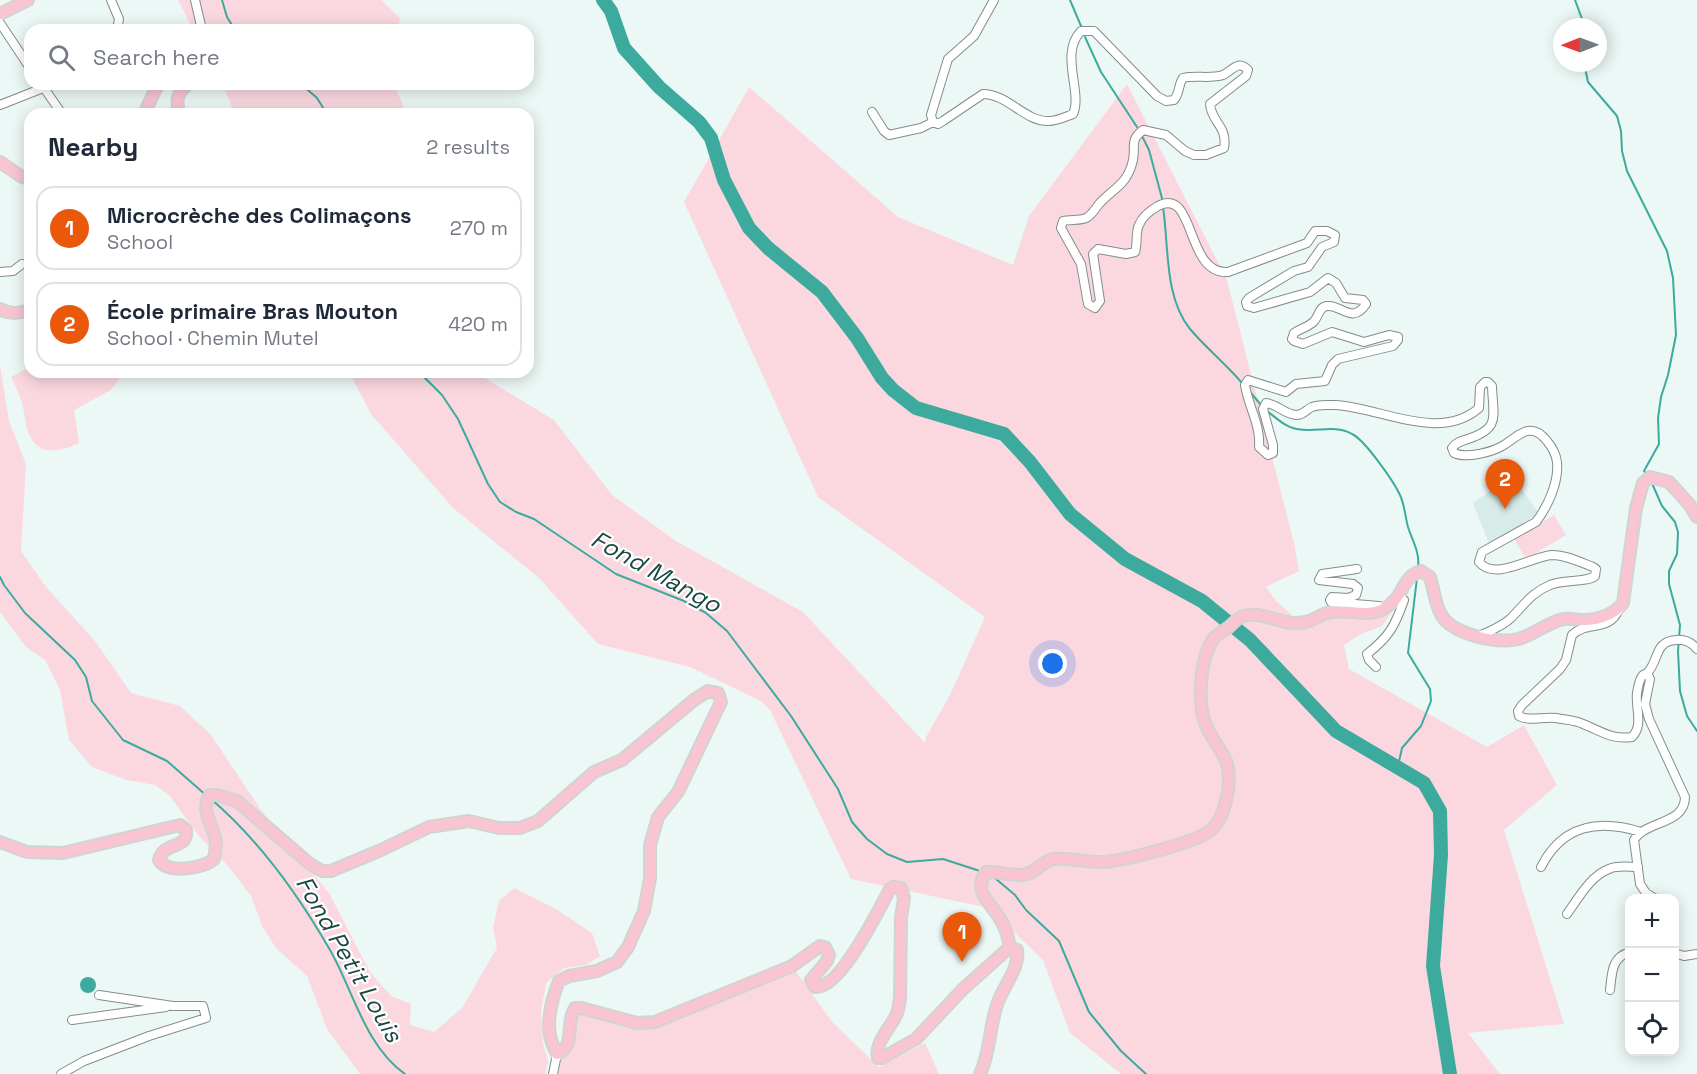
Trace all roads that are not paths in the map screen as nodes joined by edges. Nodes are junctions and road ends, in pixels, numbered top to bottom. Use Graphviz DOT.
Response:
graph roads {
  1 [pos="28,0"];
  2 [pos="111,0"];
  3 [pos="195,0"];
  4 [pos="994,0"];
  5 [pos="0,14"];
  6 [pos="0,23"];
  7 [pos="118,24"];
  8 [pos="201,24"];
  9 [pos="24,59"];
  10 [pos="33,90"];
  11 [pos="47,90"];
  12 [pos="155,90"];
  13 [pos="182,90"];
  14 [pos="0,105"];
  15 [pos="58,108"];
  16 [pos="147,108"];
  17 [pos="178,108"];
  18 [pos="872,112"];
  19 [pos="933,122"];
  20 [pos="0,162"];
  21 [pos="24,178"];
  22 [pos="22,264"];
  23 [pos="0,272"];
  24 [pos="0,309"];
  25 [pos="24,312"];
  26 [pos="1697,517"];
  27 [pos="1357,569"];
  28 [pos="1399,596"];
  29 [pos="1619,608"];
  30 [pos="1380,610"];
  31 [pos="1478,637"];
  32 [pos="1696,647"];
  33 [pos="1376,667"];
  34 [pos="1647,673"];
  35 [pos="1641,832"];
  36 [pos="0,842"];
  37 [pos="1541,867"];
  38 [pos="1638,867"];
  39 [pos="1649,894"];
  40 [pos="1567,914"];
  41 [pos="1010,947"];
  42 [pos="1679,953"];
  43 [pos="1625,954"];
  44 [pos="1697,954"];
  45 [pos="1610,990"];
  46 [pos="99,996"];
  47 [pos="173,1006"];
  48 [pos="72,1020"];
  49 [pos="557,1054"];
  50 [pos="61,1074"];
  51 [pos="553,1074"];
  52 [pos="980,1074"];
  1 -- 5 [label="main road"];
  2 -- 7 [label="street"];
  3 -- 8 [label="street"];
  4 -- 19 [label="street"];
  6 -- 9 [label="street"];
  10 -- 14 [label="street"];
  11 -- 15 [label="street"];
  12 -- 16 [label="main road"];
  13 -- 17 [label="main road"];
  18 -- 19 [label="street"];
  19 -- 31 [label="street"];
  20 -- 21 [label="main road"];
  22 -- 23 [label="street"];
  24 -- 25 [label="main road"];
  26 -- 29 [label="main road"];
  27 -- 30 [label="street"];
  28 -- 30 [label="main road"];
  28 -- 31 [label="main road"];
  28 -- 33 [label="street"];
  29 -- 31 [label="main road"];
  29 -- 34 [label="street"];
  30 -- 41 [label="main road"];
  32 -- 34 [label="street"];
  34 -- 35 [label="street"];
  35 -- 37 [label="street"];
  35 -- 38 [label="street"];
  36 -- 49 [label="main road"];
  38 -- 39 [label="street"];
  38 -- 40 [label="street"];
  41 -- 49 [label="main road"];
  41 -- 52 [label="main road"];
  42 -- 44 [label="street"];
  43 -- 45 [label="street"];
  46 -- 47 [label="street"];
  47 -- 48 [label="street"];
  47 -- 50 [label="street"];
  49 -- 51 [label="street"];
}
